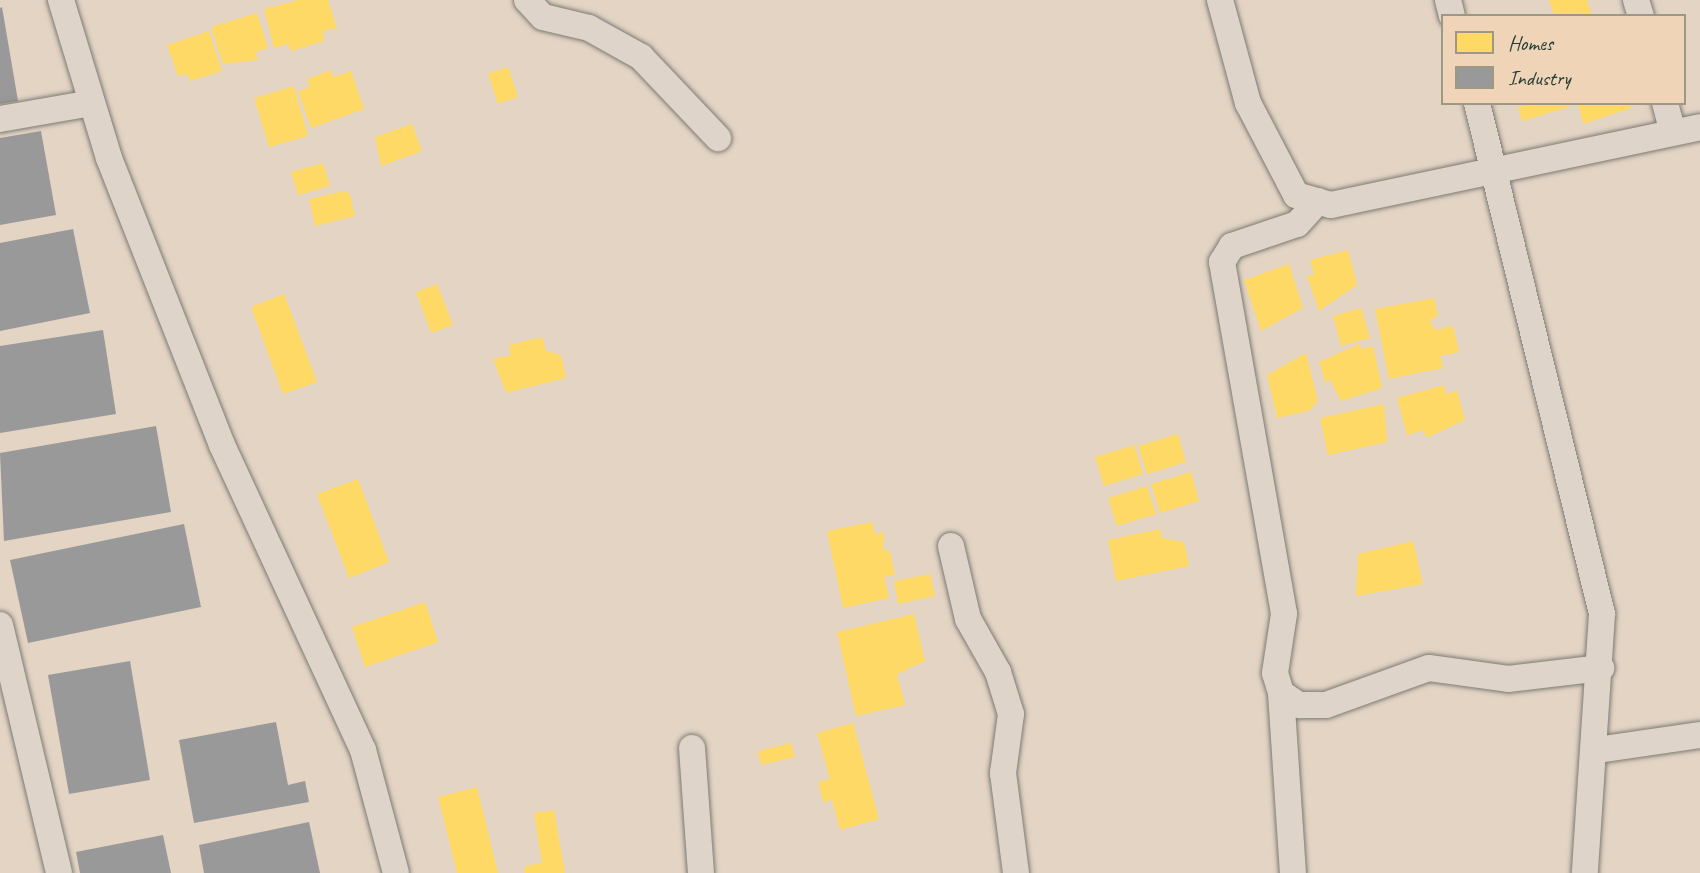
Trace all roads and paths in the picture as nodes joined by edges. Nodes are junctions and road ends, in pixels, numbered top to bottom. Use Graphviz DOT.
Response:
graph roads {
  1 [pos="61,0"];
  2 [pos="527,0"];
  3 [pos="1220,0"];
  4 [pos="92,103"];
  5 [pos="1478,105"];
  6 [pos="1666,105"];
  7 [pos="0,119"];
  8 [pos="1700,127"];
  9 [pos="1672,130"];
  10 [pos="718,138"];
  11 [pos="1495,166"];
  12 [pos="1318,201"];
  13 [pos="951,546"];
  14 [pos="0,625"];
  15 [pos="1601,668"];
  16 [pos="1281,693"];
  17 [pos="1700,735"];
  18 [pos="692,748"];
  19 [pos="1597,750"];
  20 [pos="59,873"];
  21 [pos="396,873"];
  22 [pos="701,873"];
  23 [pos="1016,873"];
  24 [pos="1293,873"];
  25 [pos="1585,873"];
  1 -- 4 [label="street"];
  2 -- 10 [label="street"];
  3 -- 12 [label="street"];
  4 -- 7 [label="street"];
  4 -- 21 [label="street"];
  5 -- 11 [label="street"];
  6 -- 9 [label="street"];
  8 -- 9 [label="street"];
  9 -- 11 [label="street"];
  11 -- 12 [label="street"];
  11 -- 15 [label="street"];
  12 -- 16 [label="street"];
  13 -- 23 [label="street"];
  14 -- 20 [label="street"];
  15 -- 16 [label="street"];
  15 -- 19 [label="street"];
  16 -- 24 [label="street"];
  17 -- 19 [label="street"];
  18 -- 22 [label="street"];
  19 -- 25 [label="street"];
}
